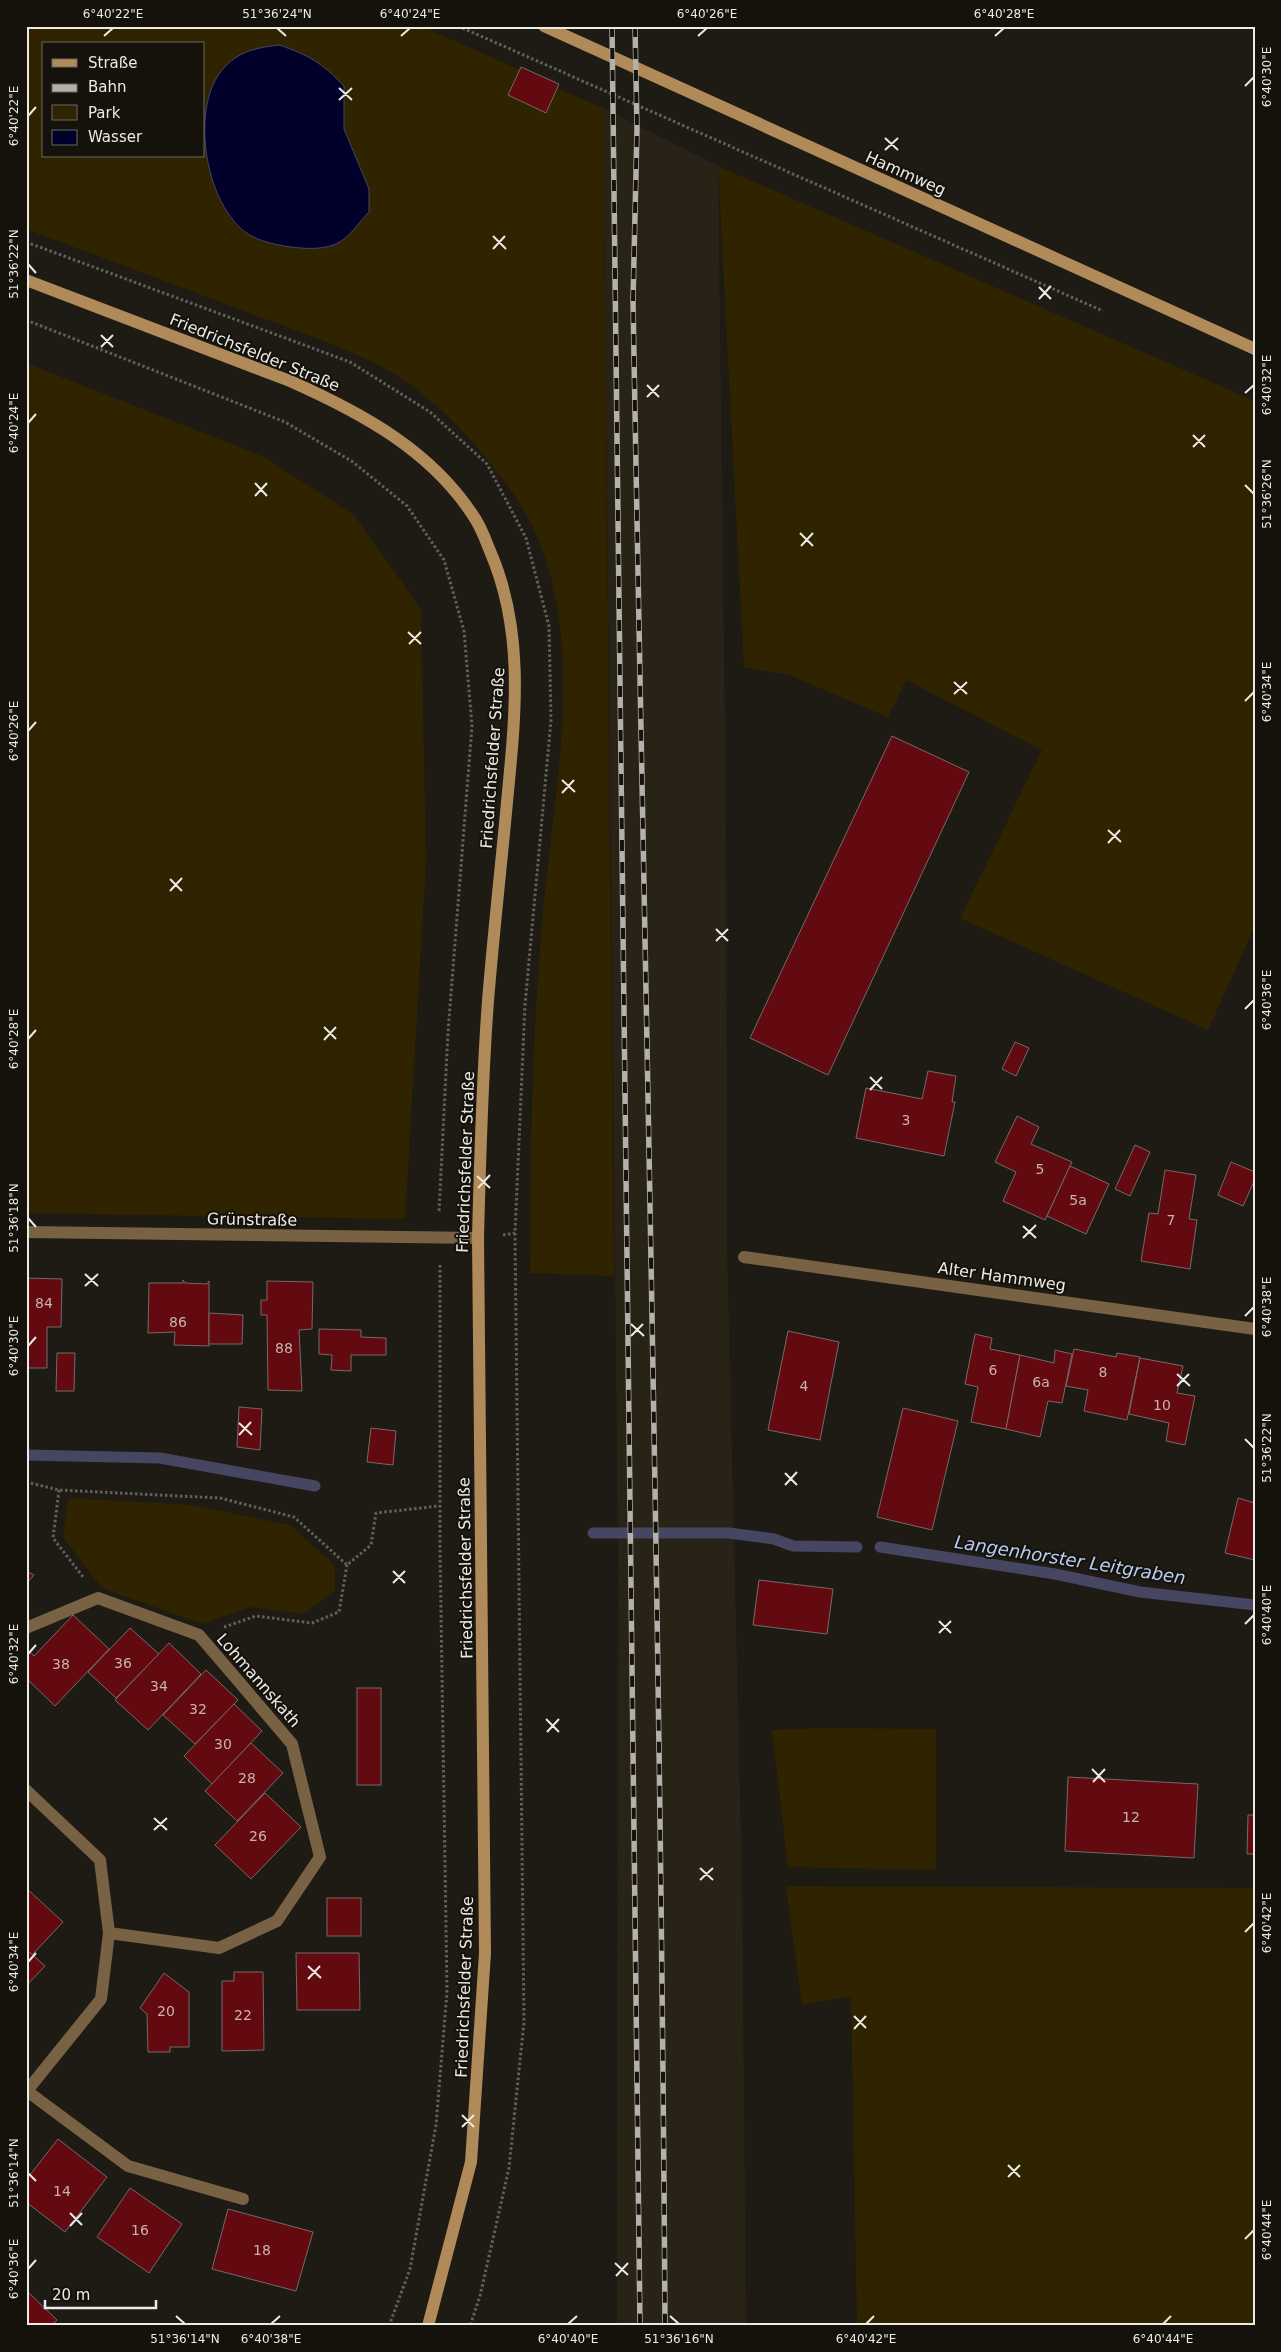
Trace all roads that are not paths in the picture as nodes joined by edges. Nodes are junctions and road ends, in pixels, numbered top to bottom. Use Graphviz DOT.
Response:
graph roads {
  1 [pos="544,26"];
  2 [pos="26,280"];
  3 [pos="1255,349"];
  4 [pos="26,1232"];
  5 [pos="478,1238"];
  6 [pos="744,1258"];
  7 [pos="1255,1329"];
  8 [pos="26,1628"];
  9 [pos="26,1790"];
  10 [pos="109,1933"];
  11 [pos="27,2092"];
  12 [pos="243,2199"];
  13 [pos="428,2326"];
  1 -- 3 [label="main road, Hammweg"];
  2 -- 5 [label="main road, Friedrichsfelder Straße"];
  4 -- 5 [label="street, Grünstraße"];
  5 -- 13 [label="main road, Friedrichsfelder Straße"];
  6 -- 7 [label="street, Alter Hammweg"];
  8 -- 10 [label="street, Lohmannskath"];
  9 -- 10 [label="street"];
  10 -- 11 [label="street"];
  11 -- 12 [label="street"];
}
